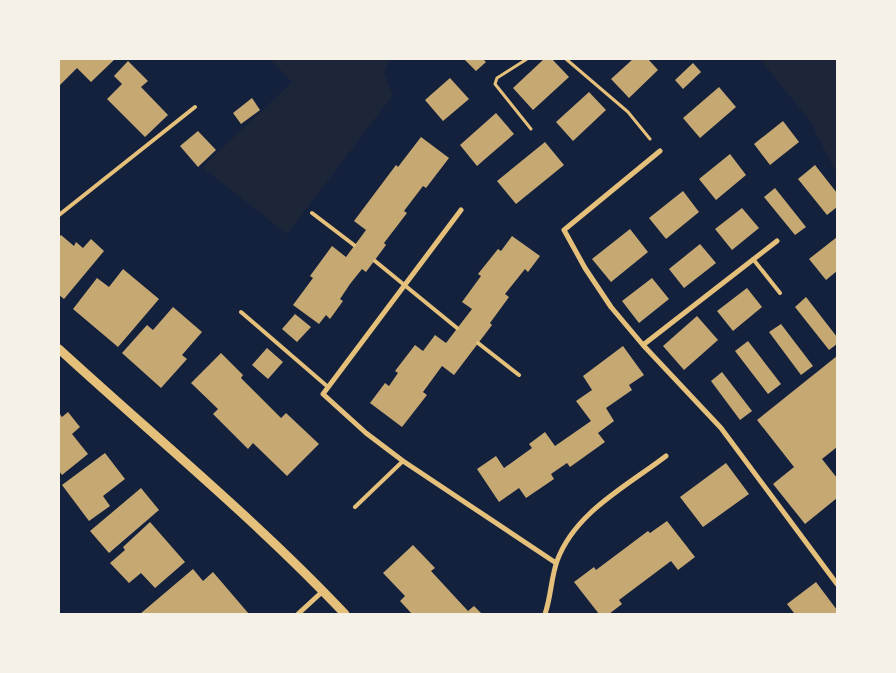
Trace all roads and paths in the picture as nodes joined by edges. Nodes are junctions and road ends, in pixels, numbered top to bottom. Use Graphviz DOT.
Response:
graph roads {
  1 [pos="527,59"];
  2 [pos="566,59"];
  3 [pos="195,107"];
  4 [pos="531,129"];
  5 [pos="660,151"];
  6 [pos="461,210"];
  7 [pos="312,213"];
  8 [pos="59,215"];
  9 [pos="777,241"];
  10 [pos="354,244"];
  11 [pos="375,260"];
  12 [pos="753,260"];
  13 [pos="406,286"];
  14 [pos="780,293"];
  15 [pos="241,312"];
  16 [pos="456,328"];
  17 [pos="478,343"];
  18 [pos="642,345"];
  19 [pos="59,348"];
  20 [pos="519,375"];
  21 [pos="328,387"];
  22 [pos="666,456"];
  23 [pos="403,461"];
  24 [pos="355,507"];
  25 [pos="556,563"];
  26 [pos="837,584"];
  27 [pos="323,591"];
  28 [pos="298,614"];
  29 [pos="345,614"];
  30 [pos="545,614"];
  1 -- 4 [label="path"];
  2 -- 5 [label="path"];
  3 -- 8 [label="lane"];
  5 -- 18 [label="street"];
  6 -- 13 [label="street"];
  7 -- 10 [label="lane"];
  9 -- 12 [label="street"];
  11 -- 13 [label="lane"];
  12 -- 14 [label="lane"];
  12 -- 18 [label="street"];
  13 -- 16 [label="lane"];
  13 -- 21 [label="street"];
  15 -- 21 [label="lane"];
  17 -- 20 [label="lane"];
  18 -- 26 [label="street"];
  19 -- 27 [label="street"];
  21 -- 23 [label="street"];
  22 -- 25 [label="street"];
  23 -- 24 [label="lane"];
  23 -- 25 [label="street"];
  25 -- 30 [label="street"];
  27 -- 28 [label="street"];
  27 -- 29 [label="street"];
}
